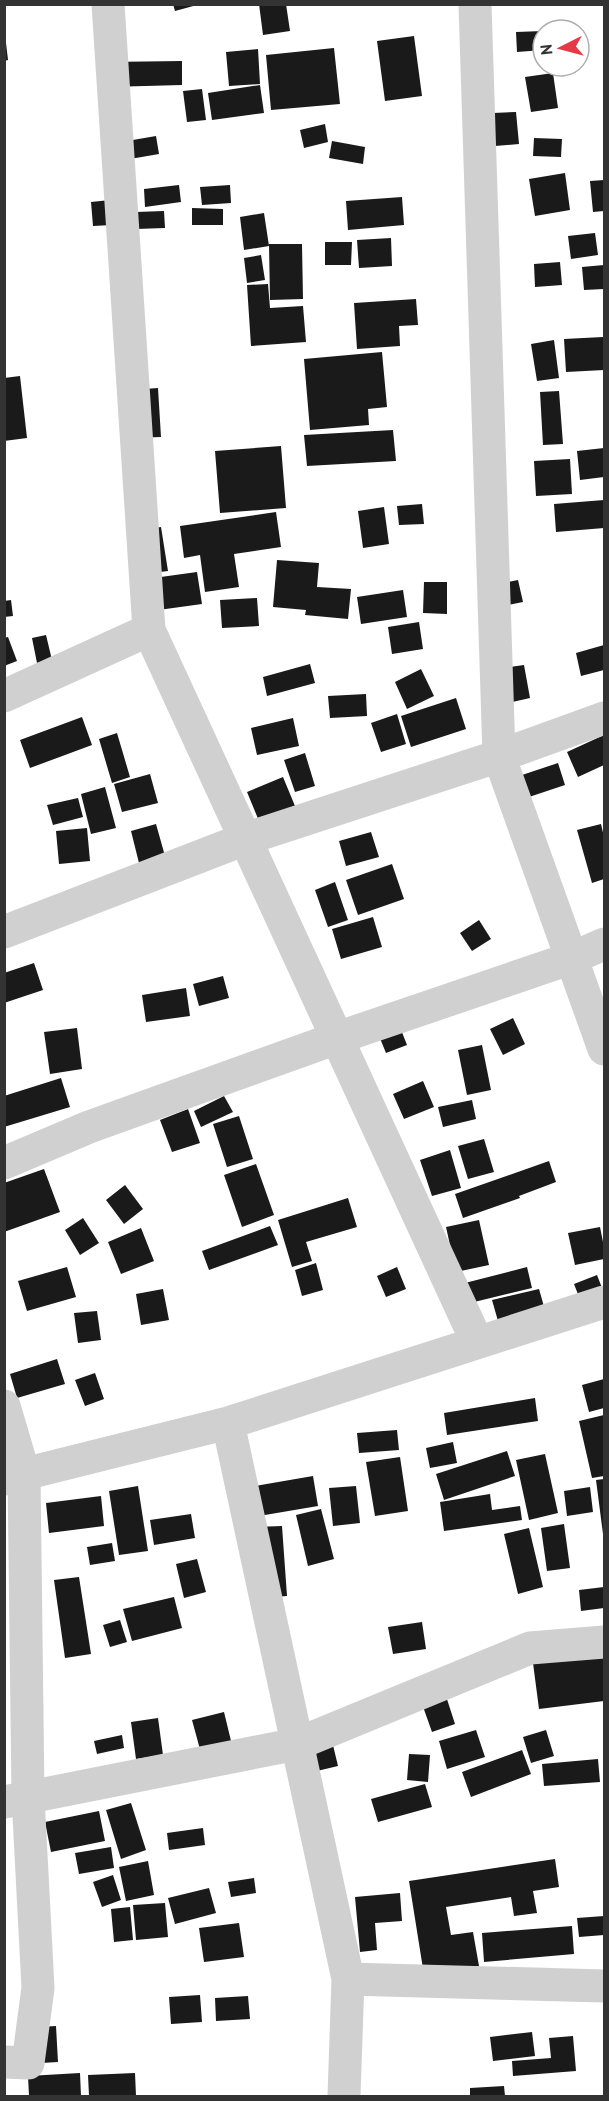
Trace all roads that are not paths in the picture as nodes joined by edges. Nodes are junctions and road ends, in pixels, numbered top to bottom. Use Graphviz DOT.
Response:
graph roads {
  1 [pos="108,4"];
  2 [pos="475,4"];
  3 [pos="149,630"];
  4 [pos="4,696"];
  5 [pos="604,718"];
  6 [pos="499,756"];
  7 [pos="245,839"];
  8 [pos="4,932"];
  9 [pos="604,945"];
  10 [pos="572,958"];
  11 [pos="337,1038"];
  12 [pos="604,1049"];
  13 [pos="4,1163"];
  14 [pos="604,1302"];
  15 [pos="477,1342"];
  16 [pos="4,1406"];
  17 [pos="228,1423"];
  18 [pos="14,1477"];
  19 [pos="604,1642"];
  20 [pos="297,1744"];
  21 [pos="16,1799"];
  22 [pos="348,1978"];
  23 [pos="604,1986"];
  24 [pos="4,2062"];
  25 [pos="344,2097"];
  1 -- 3 [label="street"];
  2 -- 6 [label="street"];
  3 -- 4 [label="street"];
  3 -- 7 [label="street"];
  5 -- 6 [label="street"];
  6 -- 7 [label="street"];
  6 -- 10 [label="street"];
  7 -- 8 [label="street"];
  7 -- 11 [label="street"];
  9 -- 10 [label="street"];
  10 -- 11 [label="street"];
  10 -- 12 [label="street"];
  11 -- 13 [label="street"];
  11 -- 15 [label="street"];
  14 -- 15 [label="street"];
  15 -- 17 [label="street"];
  16 -- 18 [label="street"];
  17 -- 18 [label="street"];
  17 -- 20 [label="street"];
  18 -- 21 [label="street"];
  19 -- 20 [label="street"];
  20 -- 21 [label="street"];
  20 -- 22 [label="street"];
  21 -- 24 [label="street"];
  22 -- 23 [label="street"];
  22 -- 25 [label="street"];
}
